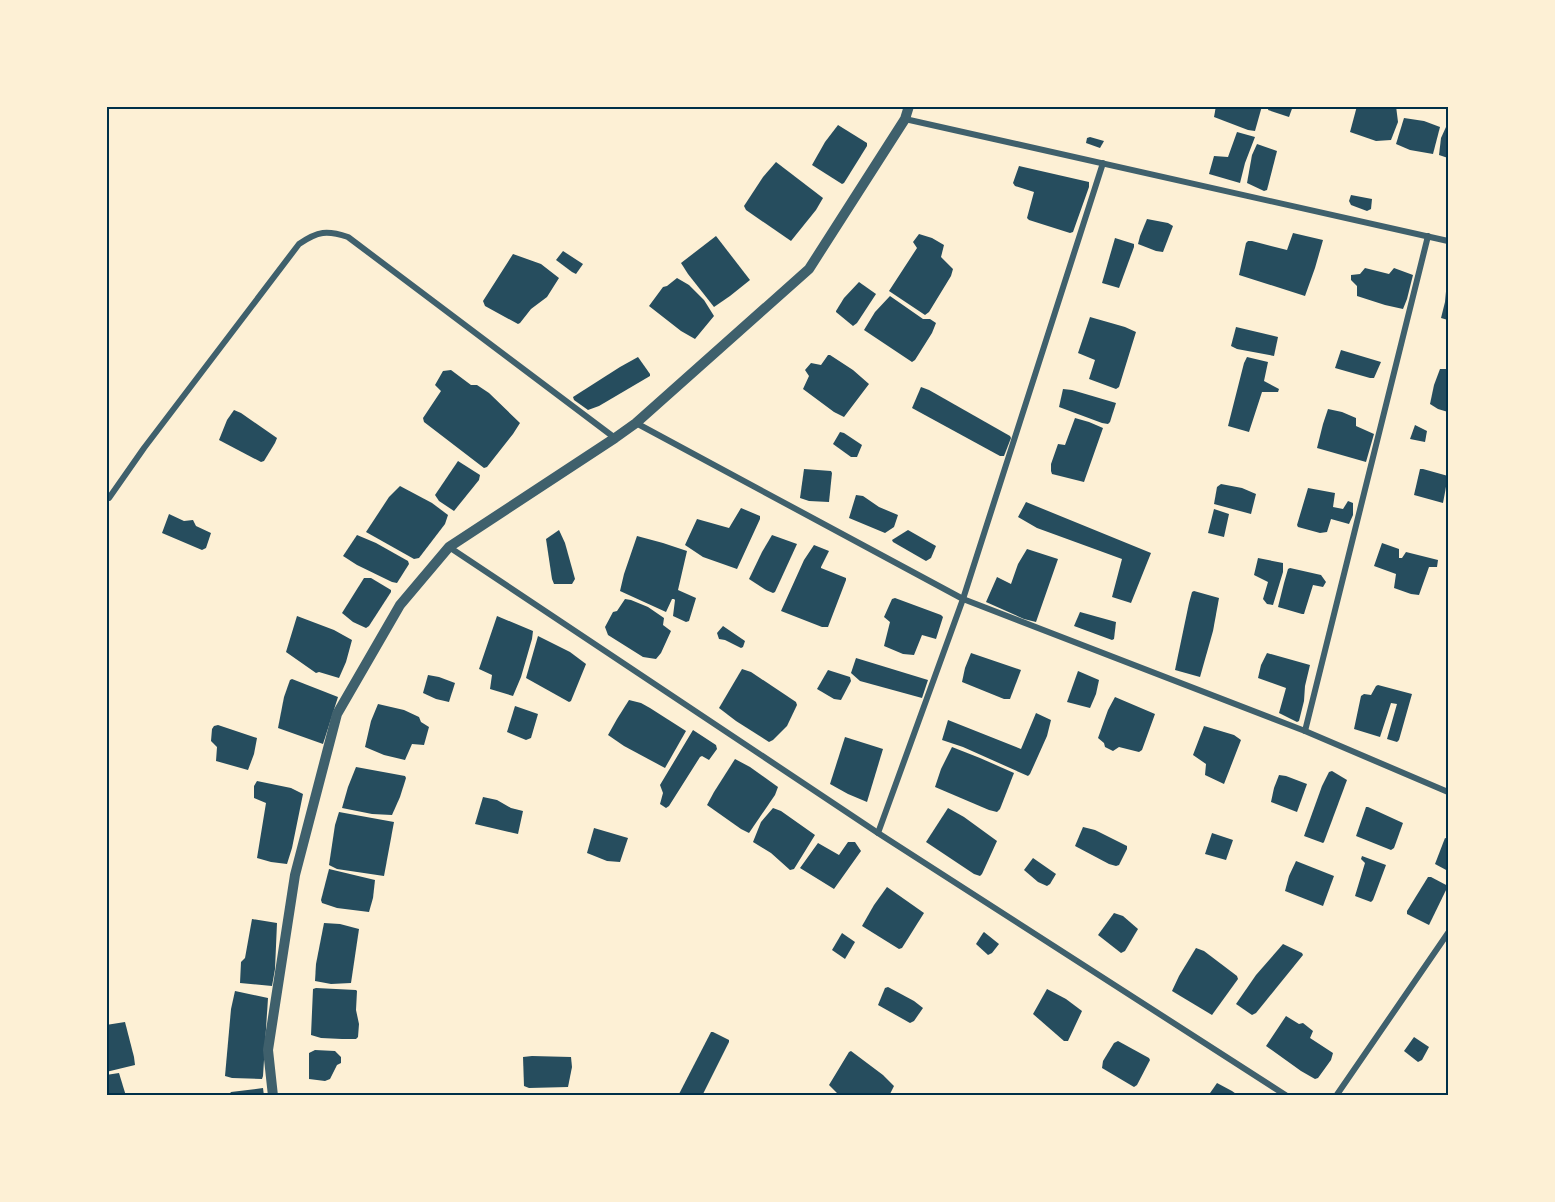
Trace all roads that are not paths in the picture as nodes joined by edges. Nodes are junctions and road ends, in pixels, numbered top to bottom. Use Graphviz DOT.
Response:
graph roads {
  1 [pos="909,106"];
  2 [pos="905,119"];
  3 [pos="1103,163"];
  4 [pos="1428,236"];
  5 [pos="1449,241"];
  6 [pos="636,423"];
  7 [pos="615,438"];
  8 [pos="106,497"];
  9 [pos="448,547"];
  10 [pos="963,598"];
  11 [pos="1305,731"];
  12 [pos="1449,792"];
  13 [pos="878,833"];
  14 [pos="1449,933"];
  15 [pos="273,1095"];
  16 [pos="1287,1095"];
  17 [pos="1336,1095"];
  1 -- 2 [label="street"];
  2 -- 3 [label="street"];
  2 -- 6 [label="street"];
  3 -- 4 [label="street"];
  3 -- 10 [label="street"];
  4 -- 5 [label="street"];
  4 -- 11 [label="street"];
  6 -- 7 [label="street"];
  6 -- 10 [label="street"];
  7 -- 8 [label="street"];
  7 -- 9 [label="street"];
  9 -- 13 [label="street"];
  9 -- 15 [label="street"];
  10 -- 11 [label="street"];
  10 -- 13 [label="street"];
  11 -- 12 [label="street"];
  13 -- 16 [label="street"];
  14 -- 17 [label="street"];
}
